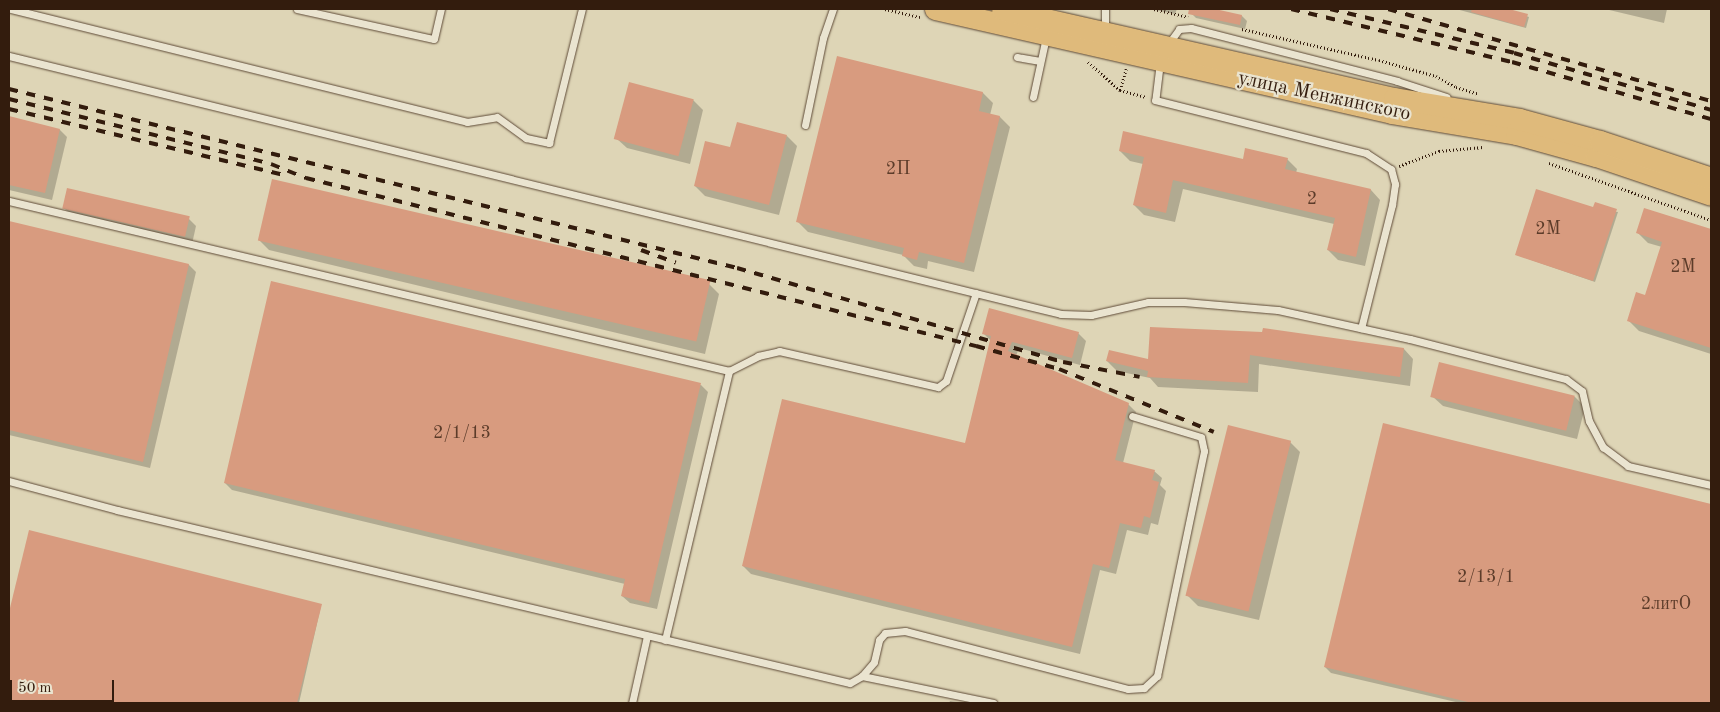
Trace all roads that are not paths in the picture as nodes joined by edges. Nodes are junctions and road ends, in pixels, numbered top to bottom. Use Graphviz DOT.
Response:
graph roads {
  1 [pos="11,9"];
  2 [pos="296,9"];
  3 [pos="441,9"];
  4 [pos="582,9"];
  5 [pos="833,9"];
  6 [pos="935,9"];
  7 [pos="1002,9"];
  8 [pos="1105,9"];
  9 [pos="1049,28"];
  10 [pos="1105,31"];
  11 [pos="1164,54"];
  12 [pos="9,56"];
  13 [pos="1017,57"];
  14 [pos="1039,61"];
  15 [pos="1033,97"];
  16 [pos="805,125"];
  17 [pos="1711,178"];
  18 [pos="1711,195"];
  19 [pos="9,201"];
  20 [pos="976,293"];
  21 [pos="1361,328"];
  22 [pos="729,371"];
  23 [pos="1132,416"];
  24 [pos="9,481"];
  25 [pos="1711,485"];
  26 [pos="647,636"];
  27 [pos="665,640"];
  28 [pos="862,676"];
  29 [pos="632,703"];
  30 [pos="993,703"];
  1 -- 4 [label="lane"];
  2 -- 3 [label="lane"];
  5 -- 16 [label="lane"];
  6 -- 9 [label="main road, улица Менжинского"];
  7 -- 9 [label="main road, улица Менжинского"];
  8 -- 10 [label="lane"];
  9 -- 10 [label="main road, улица Менжинского"];
  9 -- 11 [label="main road, улица Менжинского"];
  9 -- 14 [label="lane"];
  10 -- 11 [label="main road, улица Менжинского"];
  11 -- 17 [label="main road, улица Менжинского"];
  11 -- 18 [label="main road, улица Менжинского"];
  11 -- 21 [label="lane"];
  12 -- 20 [label="lane"];
  13 -- 14 [label="lane"];
  14 -- 15 [label="lane"];
  19 -- 22 [label="lane"];
  20 -- 21 [label="lane"];
  20 -- 22 [label="lane"];
  21 -- 25 [label="lane"];
  22 -- 27 [label="lane"];
  23 -- 28 [label="lane"];
  24 -- 26 [label="lane"];
  26 -- 27 [label="lane"];
  26 -- 29 [label="lane"];
  27 -- 28 [label="lane"];
  28 -- 30 [label="lane"];
}
